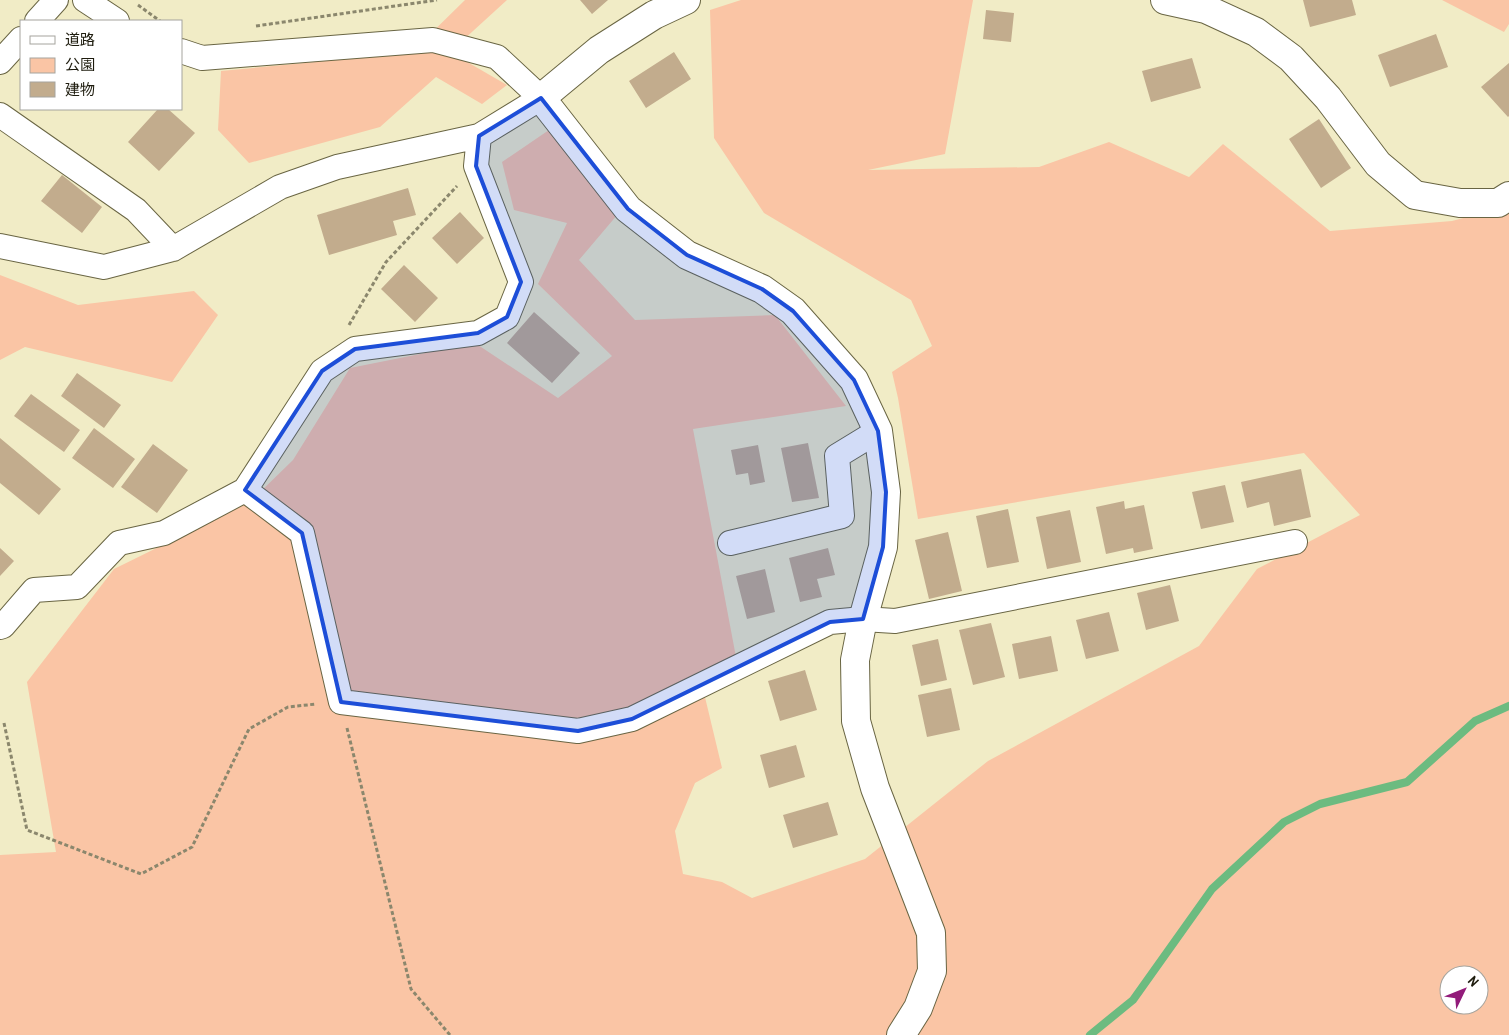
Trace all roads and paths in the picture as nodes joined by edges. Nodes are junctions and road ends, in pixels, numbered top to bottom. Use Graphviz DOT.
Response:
graph roads {
  1 [pos="56,0"];
  2 [pos="85,0"];
  3 [pos="132,0"];
  4 [pos="437,0"];
  5 [pos="686,0"];
  6 [pos="1165,0"];
  7 [pos="38,20"];
  8 [pos="115,20"];
  9 [pos="159,20"];
  10 [pos="253,26"];
  11 [pos="20,40"];
  12 [pos="182,51"];
  13 [pos="0,62"];
  14 [pos="541,98"];
  15 [pos="0,115"];
  16 [pos="479,136"];
  17 [pos="476,166"];
  18 [pos="1509,196"];
  19 [pos="0,246"];
  20 [pos="173,249"];
  21 [pos="347,329"];
  22 [pos="878,431"];
  23 [pos="245,490"];
  24 [pos="1294,542"];
  25 [pos="730,544"];
  26 [pos="863,619"];
  27 [pos="0,627"];
  28 [pos="341,702"];
  29 [pos="4,723"];
  30 [pos="450,1035"];
  31 [pos="901,1035"];
  1 -- 7 [label="street"];
  2 -- 8 [label="street"];
  3 -- 9 [label="path"];
  4 -- 10 [label="path"];
  5 -- 14 [label="street"];
  6 -- 18 [label="street"];
  11 -- 13 [label="street"];
  12 -- 14 [label="street"];
  14 -- 16 [label="street"];
  14 -- 22 [label="street"];
  15 -- 20 [label="street"];
  16 -- 17 [label="street"];
  16 -- 20 [label="street"];
  17 -- 21 [label="path"];
  17 -- 23 [label="street"];
  19 -- 20 [label="street"];
  22 -- 25 [label="street"];
  22 -- 26 [label="street"];
  23 -- 27 [label="street"];
  23 -- 28 [label="street"];
  24 -- 26 [label="street"];
  26 -- 28 [label="street"];
  26 -- 31 [label="street"];
  28 -- 29 [label="path"];
  28 -- 30 [label="path"];
}
